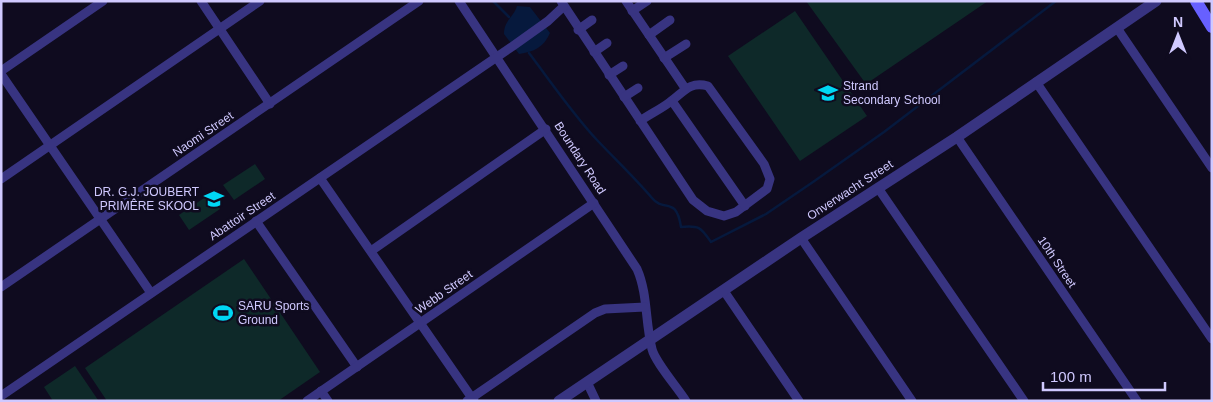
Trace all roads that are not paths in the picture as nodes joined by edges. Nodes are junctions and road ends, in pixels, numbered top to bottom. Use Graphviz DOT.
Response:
graph roads {
  1 [pos="103,1"];
  2 [pos="201,1"];
  3 [pos="260,1"];
  4 [pos="419,1"];
  5 [pos="459,1"];
  6 [pos="626,1"];
  7 [pos="647,1"];
  8 [pos="1156,1"];
  9 [pos="1196,1"];
  10 [pos="562,4"];
  11 [pos="632,11"];
  12 [pos="592,20"];
  13 [pos="670,20"];
  14 [pos="1212,27"];
  15 [pos="1117,28"];
  16 [pos="220,29"];
  17 [pos="578,30"];
  18 [pos="649,35"];
  19 [pos="607,43"];
  20 [pos="686,44"];
  21 [pos="594,52"];
  22 [pos="497,56"];
  23 [pos="664,58"];
  24 [pos="623,66"];
  25 [pos="1,73"];
  26 [pos="609,75"];
  27 [pos="1036,82"];
  28 [pos="638,88"];
  29 [pos="685,88"];
  30 [pos="624,97"];
  31 [pos="672,101"];
  32 [pos="270,104"];
  33 [pos="640,120"];
  34 [pos="546,129"];
  35 [pos="956,137"];
  36 [pos="50,145"];
  37 [pos="1212,168"];
  38 [pos="1,178"];
  39 [pos="320,178"];
  40 [pos="878,188"];
  41 [pos="594,203"];
  42 [pos="745,206"];
  43 [pos="100,219"];
  44 [pos="256,221"];
  45 [pos="801,238"];
  46 [pos="371,251"];
  47 [pos="1,287"];
  48 [pos="724,292"];
  49 [pos="151,293"];
  50 [pos="645,307"];
  51 [pos="420,323"];
  52 [pos="1212,338"];
  53 [pos="651,340"];
  54 [pos="357,367"];
  55 [pos="587,382"];
  56 [pos="321,391"];
  57 [pos="1,396"];
  58 [pos="471,400"];
  59 [pos="307,401"];
  60 [pos="328,401"];
  61 [pos="559,401"];
  62 [pos="596,401"];
  63 [pos="686,401"];
  64 [pos="799,401"];
  65 [pos="912,401"];
  66 [pos="1024,401"];
  67 [pos="1136,401"];
  1 -- 25 [label="street"];
  2 -- 16 [label="street"];
  3 -- 16 [label="street"];
  4 -- 32 [label="street, Naomi Street"];
  5 -- 22 [label="street, Boundary Road"];
  6 -- 11 [label="street"];
  7 -- 11 [label="street"];
  8 -- 15 [label="street, Onverwacht Street"];
  9 -- 14 [label="main road"];
  10 -- 17 [label="street"];
  10 -- 22 [label="street, Abattoir Street"];
  11 -- 18 [label="street"];
  12 -- 17 [label="street"];
  13 -- 18 [label="street"];
  15 -- 27 [label="street, Onverwacht Street"];
  15 -- 37 [label="street"];
  16 -- 32 [label="street"];
  16 -- 36 [label="street"];
  17 -- 21 [label="street"];
  18 -- 23 [label="street"];
  19 -- 21 [label="street"];
  20 -- 23 [label="street"];
  21 -- 26 [label="street"];
  22 -- 34 [label="street, Boundary Road"];
  22 -- 39 [label="street, Abattoir Street"];
  23 -- 29 [label="street"];
  24 -- 26 [label="street"];
  25 -- 36 [label="street"];
  26 -- 30 [label="street"];
  27 -- 35 [label="street, Onverwacht Street"];
  27 -- 52 [label="street"];
  28 -- 30 [label="street"];
  29 -- 31 [label="street"];
  29 -- 42 [label="street"];
  30 -- 33 [label="street"];
  31 -- 33 [label="street"];
  31 -- 42 [label="street"];
  32 -- 43 [label="street, Naomi Street"];
  33 -- 42 [label="street"];
  34 -- 41 [label="street, Boundary Road"];
  34 -- 46 [label="street"];
  35 -- 40 [label="street, Onverwacht Street"];
  35 -- 67 [label="street, 10th Street"];
  36 -- 38 [label="street"];
  36 -- 43 [label="street"];
  39 -- 44 [label="street, Abattoir Street"];
  39 -- 46 [label="street"];
  40 -- 45 [label="street, Onverwacht Street"];
  40 -- 66 [label="street"];
  41 -- 50 [label="street, Boundary Road"];
  41 -- 51 [label="street, Webb Street"];
  43 -- 47 [label="street, Naomi Street"];
  43 -- 49 [label="street"];
  44 -- 49 [label="street, Abattoir Street"];
  44 -- 54 [label="street"];
  45 -- 48 [label="street, Onverwacht Street"];
  45 -- 65 [label="street"];
  46 -- 51 [label="street"];
  48 -- 53 [label="street, Onverwacht Street"];
  48 -- 64 [label="street"];
  49 -- 57 [label="street, Abattoir Street"];
  50 -- 53 [label="street, Boundary Road"];
  50 -- 58 [label="street"];
  51 -- 54 [label="street, Webb Street"];
  51 -- 58 [label="street"];
  53 -- 55 [label="street, Onverwacht Street"];
  53 -- 63 [label="street, Boundary Road"];
  54 -- 56 [label="street, Webb Street"];
  55 -- 61 [label="street, Onverwacht Street"];
  55 -- 62 [label="street"];
  56 -- 59 [label="street, Webb Street"];
  56 -- 60 [label="street"];
}
